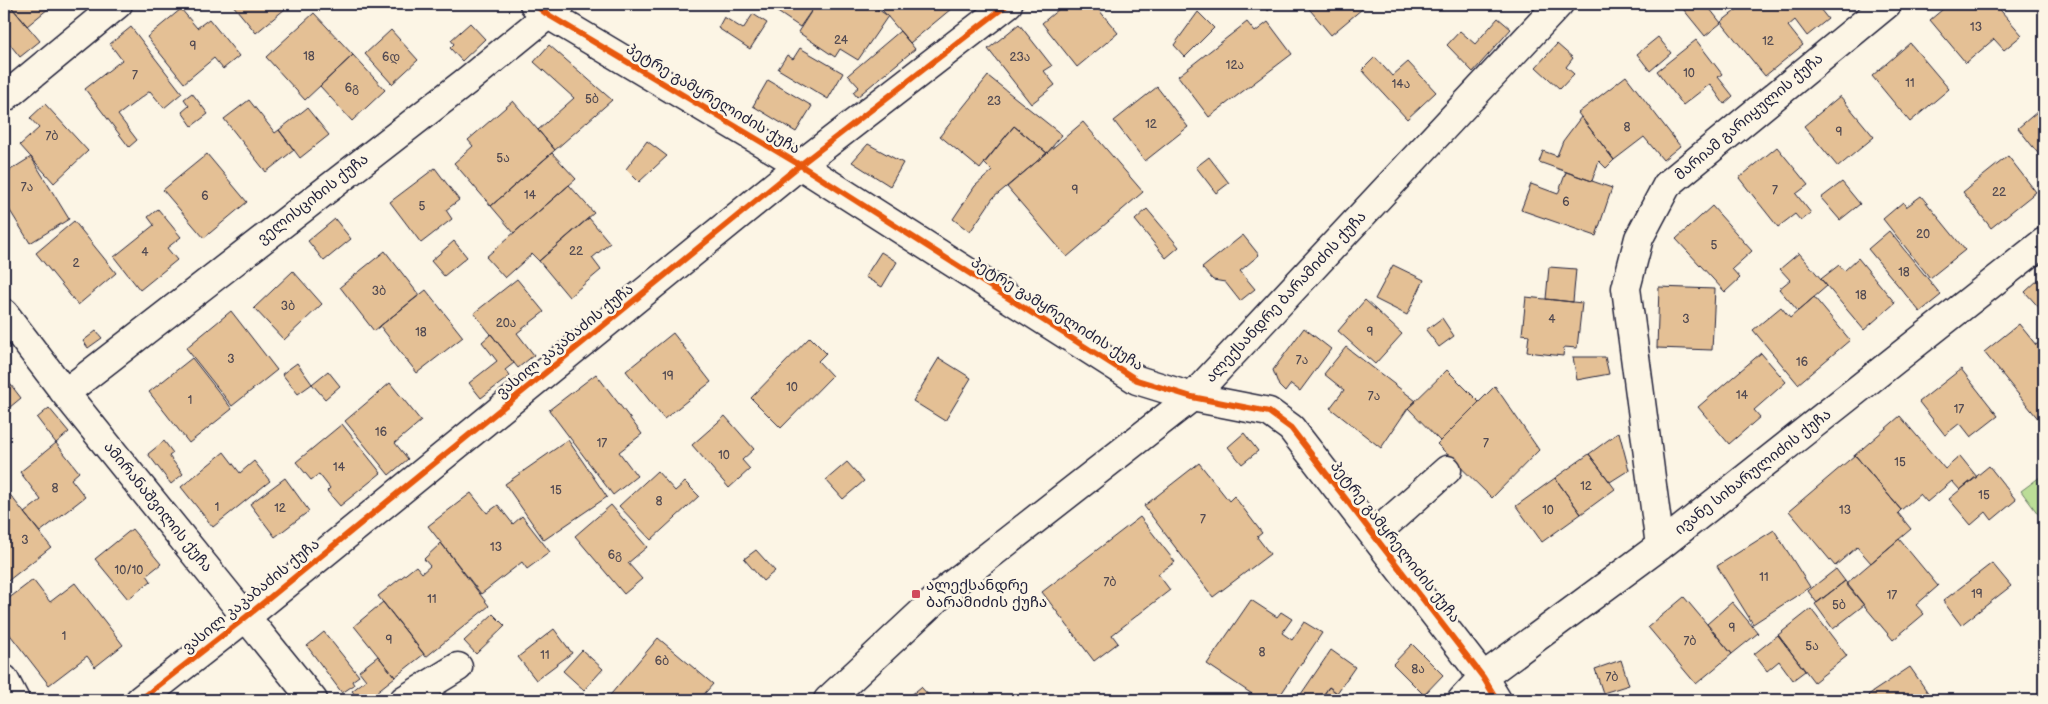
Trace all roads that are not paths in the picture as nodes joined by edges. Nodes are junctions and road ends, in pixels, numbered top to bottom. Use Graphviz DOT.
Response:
graph roads {
  1 [pos="118,4"];
  2 [pos="1008,4"];
  3 [pos="1559,4"];
  4 [pos="1887,4"];
  5 [pos="547,7"];
  6 [pos="4,98"];
  7 [pos="800,165"];
  8 [pos="2044,242"];
  9 [pos="4,313"];
  10 [pos="65,393"];
  11 [pos="1192,397"];
  12 [pos="1447,470"];
  13 [pos="1374,535"];
  14 [pos="1660,546"];
  15 [pos="246,617"];
  16 [pos="458,667"];
  17 [pos="1483,677"];
  18 [pos="4,679"];
  19 [pos="15,700"];
  20 [pos="140,700"];
  21 [pos="313,700"];
  22 [pos="404,700"];
  23 [pos="828,700"];
  24 [pos="1462,700"];
  25 [pos="1497,700"];
  1 -- 6 [label="street"];
  2 -- 7 [label="street, ვასილ კაკაბაძის ქუჩა"];
  3 -- 11 [label="street, ალექსანდრე ბარამიძის ქუჩა"];
  4 -- 14 [label="street, მარიამ გარიყულის ქუჩა"];
  5 -- 7 [label="street, პეტრე გამყრელიძის ქუჩა"];
  5 -- 10 [label="street, ველისციხის ქუჩა"];
  7 -- 11 [label="street, პეტრე გამყრელიძის ქუჩა"];
  7 -- 15 [label="street, ვასილ კაკაბაძის ქუჩა"];
  8 -- 14 [label="street, ივანე სიხარულიძის ქუჩა"];
  9 -- 10 [label="street, ამირანაშვილის ქუჩა"];
  10 -- 15 [label="street, ამირანაშვილის ქუჩა"];
  11 -- 13 [label="street, პეტრე გამყრელიძის ქუჩა"];
  11 -- 23 [label="street, ალექსანდრე ბარამიძის ქუჩა"];
  12 -- 13 [label="street"];
  13 -- 17 [label="street, პეტრე გამყრელიძის ქუჩა"];
  14 -- 17 [label="street, ივანე სიხარულიძის ქუჩა"];
  15 -- 20 [label="street, ვასილ კაკაბაძის ქუჩა"];
  15 -- 21 [label="street, ამირანაშვილის ქუჩა"];
  16 -- 22 [label="street"];
  17 -- 24 [label="street, ივანე სიხარულიძის ქუჩა"];
  17 -- 25 [label="street, პეტრე გამყრელიძის ქუჩა"];
  18 -- 19 [label="street"];
}
